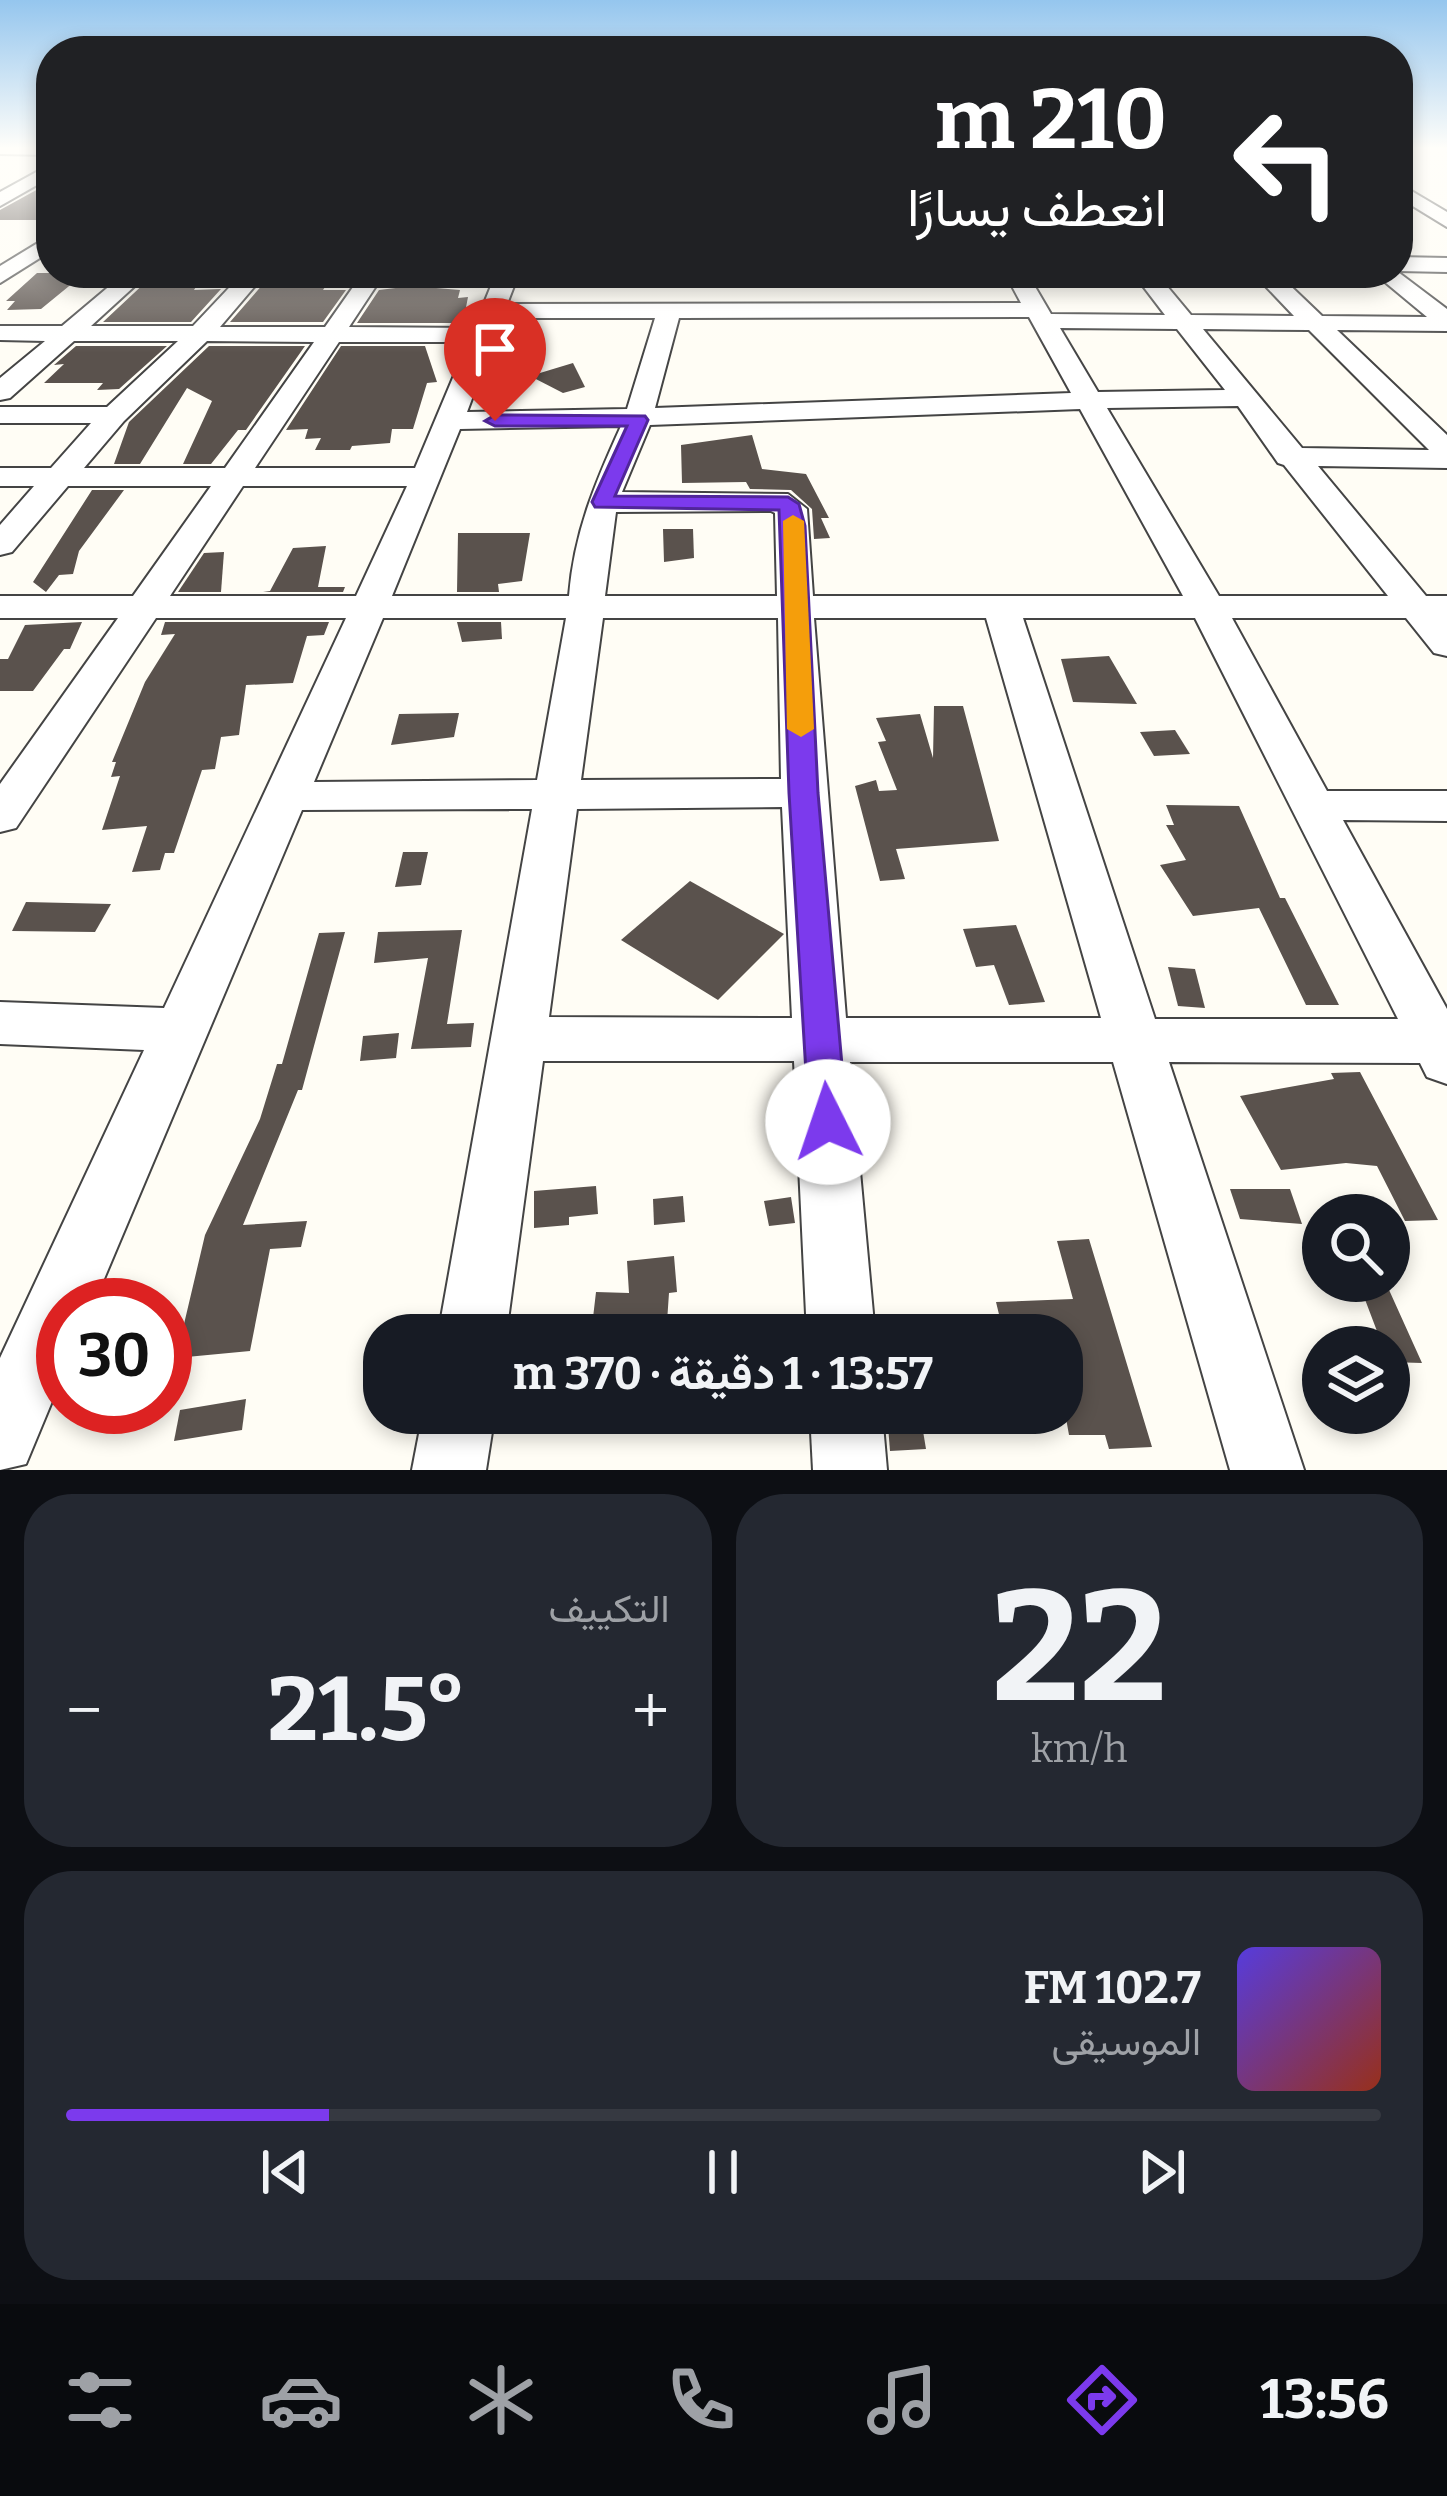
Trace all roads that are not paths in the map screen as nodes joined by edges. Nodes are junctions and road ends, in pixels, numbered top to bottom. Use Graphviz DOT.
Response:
graph roads {
  1 [pos="17,240"];
  2 [pos="36,241"];
  3 [pos="36,251"];
  4 [pos="1413,264"];
  5 [pos="1447,265"];
  6 [pos="0,276"];
  7 [pos="120,288"];
  8 [pos="241,288"];
  9 [pos="363,288"];
  10 [pos="448,288"];
  11 [pos="1026,288"];
  12 [pos="1155,288"];
  13 [pos="1279,288"];
  14 [pos="1403,288"];
  15 [pos="497,298"];
  16 [pos="669,311"];
  17 [pos="1044,315"];
  18 [pos="1181,322"];
  19 [pos="1447,322"];
  20 [pos="1316,324"];
  21 [pos="0,333"];
  22 [pos="67,333"];
  23 [pos="200,334"];
  24 [pos="330,335"];
  25 [pos="0,392"];
  26 [pos="1090,398"];
  27 [pos="1244,398"];
  28 [pos="0,415"];
  29 [pos="115,415"];
  30 [pos="638,420"];
  31 [pos="447,421"];
  32 [pos="1447,455"];
  33 [pos="1289,457"];
  34 [pos="236,476"];
  35 [pos="0,477"];
  36 [pos="427,477"];
  37 [pos="61,478"];
  38 [pos="602,502"];
  39 [pos="0,545"];
  40 [pos="1207,606"];
  41 [pos="0,607"];
  42 [pos="1001,607"];
  43 [pos="1431,607"];
  44 [pos="144,608"];
  45 [pos="795,608"];
  46 [pos="586,609"];
  47 [pos="367,610"];
  48 [pos="1447,645"];
  49 [pos="559,791"];
  50 [pos="804,793"];
  51 [pos="285,796"];
  52 [pos="6,801"];
  53 [pos="1312,805"];
  54 [pos="1447,806"];
  55 [pos="0,1023"];
  56 [pos="183,1030"];
  57 [pos="822,1037"];
  58 [pos="1134,1038"];
  59 [pos="522,1039"];
  60 [pos="1441,1051"];
  61 [pos="476,1314"];
  62 [pos="840,1314"];
  63 [pos="455,1434"];
  64 [pos="847,1434"];
  65 [pos="0,1438"];
  66 [pos="449,1470"];
  67 [pos="850,1470"];
  68 [pos="1267,1470"];
  1 -- 2 [label="street"];
  3 -- 6 [label="street"];
  4 -- 5 [label="street"];
  7 -- 22 [label="street"];
  8 -- 23 [label="street"];
  9 -- 24 [label="street"];
  10 -- 15 [label="street"];
  11 -- 17 [label="street"];
  12 -- 18 [label="street"];
  13 -- 20 [label="street"];
  14 -- 19 [label="street"];
  15 -- 16 [label="street"];
  15 -- 24 [label="street"];
  15 -- 31 [label="street"];
  16 -- 17 [label="street"];
  16 -- 30 [label="street"];
  17 -- 18 [label="street"];
  17 -- 26 [label="street"];
  18 -- 20 [label="street"];
  18 -- 27 [label="street"];
  19 -- 20 [label="street"];
  20 -- 32 [label="street"];
  21 -- 22 [label="street"];
  22 -- 23 [label="street"];
  22 -- 25 [label="street"];
  23 -- 24 [label="street"];
  23 -- 29 [label="street"];
  24 -- 34 [label="street"];
  26 -- 27 [label="street"];
  26 -- 30 [label="street"];
  26 -- 40 [label="street"];
  27 -- 33 [label="street"];
  28 -- 29 [label="street"];
  29 -- 37 [label="street"];
  30 -- 31 [label="street"];
  30 -- 38 [label="street"];
  31 -- 36 [label="street"];
  32 -- 33 [label="street"];
  33 -- 43 [label="street"];
  34 -- 36 [label="street"];
  34 -- 37 [label="street"];
  34 -- 44 [label="street"];
  35 -- 37 [label="street"];
  36 -- 47 [label="street"];
  37 -- 39 [label="street"];
  38 -- 45 [label="street"];
  38 -- 46 [label="street"];
  40 -- 42 [label="street"];
  40 -- 43 [label="street"];
  40 -- 53 [label="street"];
  41 -- 44 [label="street"];
  42 -- 45 [label="street"];
  42 -- 58 [label="street"];
  43 -- 48 [label="street"];
  44 -- 47 [label="street"];
  44 -- 52 [label="street"];
  45 -- 46 [label="street"];
  45 -- 50 [label="street"];
  46 -- 47 [label="street"];
  46 -- 49 [label="street"];
  47 -- 51 [label="street"];
  49 -- 50 [label="street"];
  49 -- 51 [label="street"];
  49 -- 59 [label="street"];
  50 -- 57 [label="street"];
  51 -- 56 [label="street"];
  53 -- 54 [label="street"];
  53 -- 60 [label="street"];
  55 -- 56 [label="street"];
  56 -- 65 [label="street"];
  57 -- 58 [label="street"];
  57 -- 59 [label="street"];
  57 -- 62 [label="street"];
  58 -- 60 [label="street"];
  58 -- 68 [label="street"];
  59 -- 61 [label="street"];
  63 -- 66 [label="street"];
  64 -- 67 [label="street"];
}
